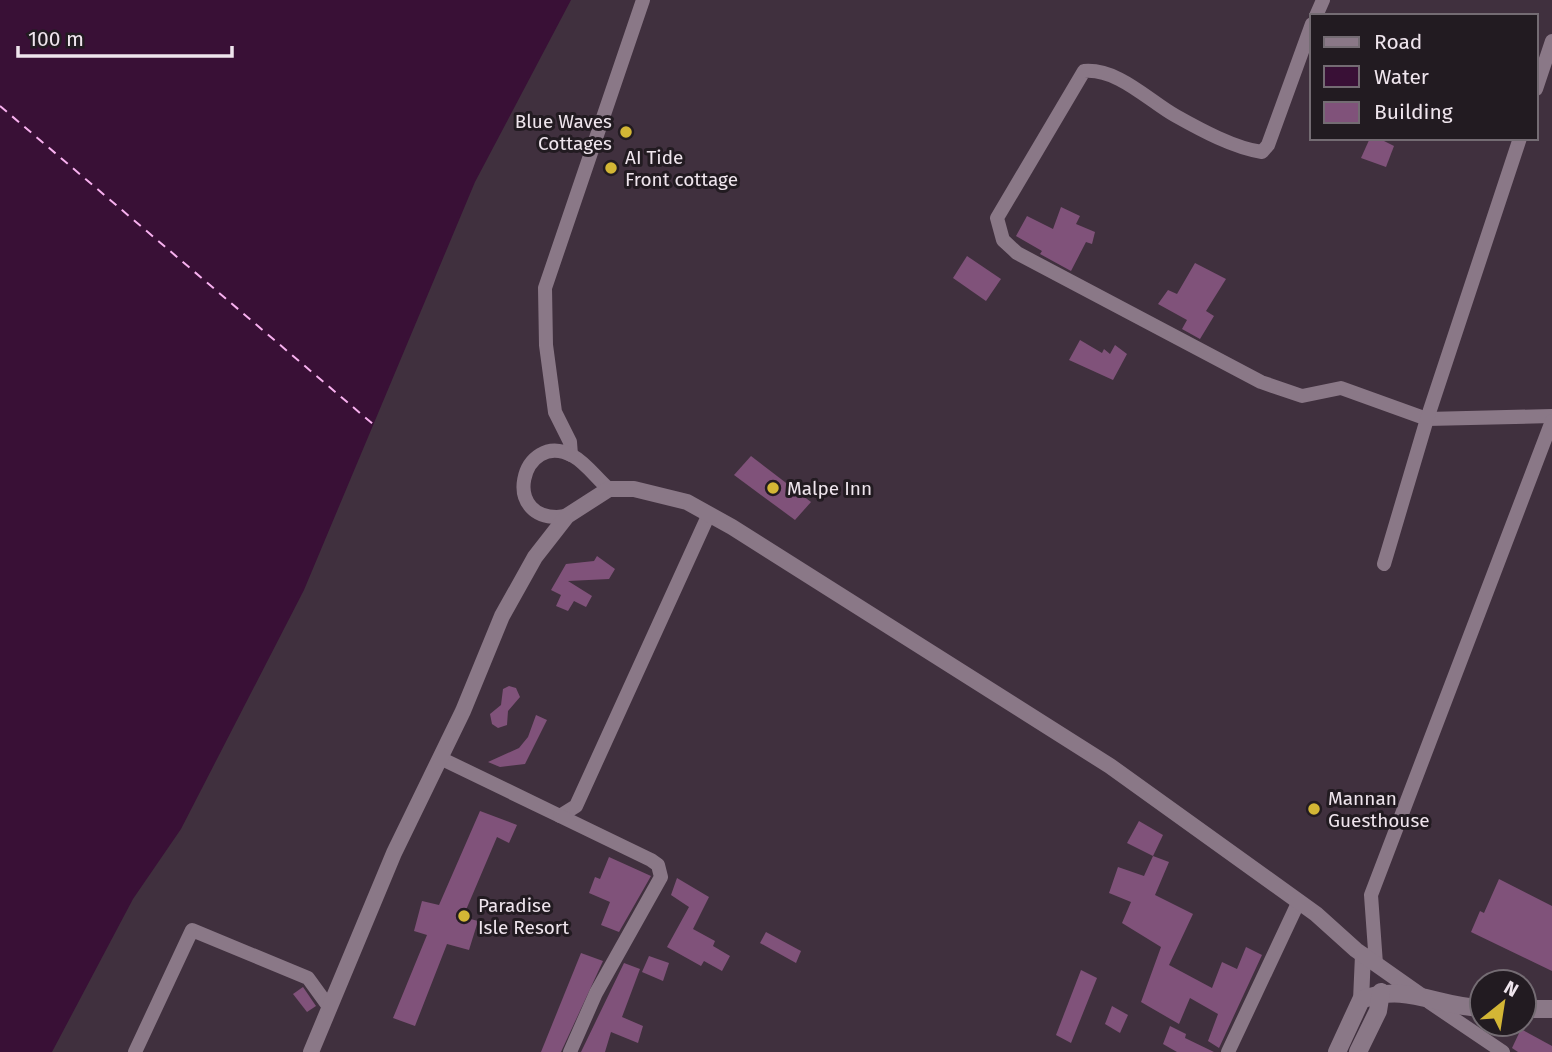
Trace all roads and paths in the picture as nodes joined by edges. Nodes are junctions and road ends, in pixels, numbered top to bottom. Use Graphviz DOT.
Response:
graph roads {
  1 [pos="643,0"];
  2 [pos="1310,30"];
  3 [pos="1552,41"];
  4 [pos="1538,83"];
  5 [pos="1519,140"];
  6 [pos="1552,416"];
  7 [pos="1427,419"];
  8 [pos="1552,421"];
  9 [pos="571,455"];
  10 [pos="586,470"];
  11 [pos="609,489"];
  12 [pos="585,502"];
  13 [pos="709,514"];
  14 [pos="568,516"];
  15 [pos="1384,564"];
  16 [pos="440,758"];
  17 [pos="560,816"];
  18 [pos="1299,901"];
  19 [pos="1370,960"];
  20 [pos="1381,992"];
  21 [pos="1420,995"];
  22 [pos="1361,1000"];
  23 [pos="329,1007"];
  24 [pos="1468,1007"];
  25 [pos="135,1052"];
  26 [pos="311,1052"];
  27 [pos="570,1052"];
  28 [pos="1228,1052"];
  29 [pos="1337,1052"];
  30 [pos="1357,1052"];
  31 [pos="1503,1052"];
  1 -- 9 [label="street"];
  2 -- 7 [label="street"];
  3 -- 4 [label="street"];
  5 -- 7 [label="street"];
  6 -- 7 [label="street"];
  7 -- 15 [label="street"];
  8 -- 19 [label="street"];
  9 -- 10 [label="street"];
  9 -- 14 [label="street"];
  10 -- 11 [label="street"];
  10 -- 12 [label="street"];
  11 -- 12 [label="street"];
  11 -- 13 [label="street"];
  12 -- 14 [label="street"];
  13 -- 17 [label="street"];
  13 -- 18 [label="street"];
  14 -- 16 [label="street"];
  16 -- 17 [label="street"];
  16 -- 23 [label="street"];
  17 -- 27 [label="street"];
  18 -- 19 [label="street"];
  18 -- 28 [label="street"];
  19 -- 21 [label="street"];
  19 -- 22 [label="street"];
  20 -- 21 [label="main road"];
  20 -- 22 [label="main road"];
  20 -- 30 [label="main road"];
  21 -- 24 [label="main road"];
  21 -- 31 [label="street"];
  22 -- 29 [label="main road"];
  23 -- 25 [label="street"];
  23 -- 26 [label="street"];
}
